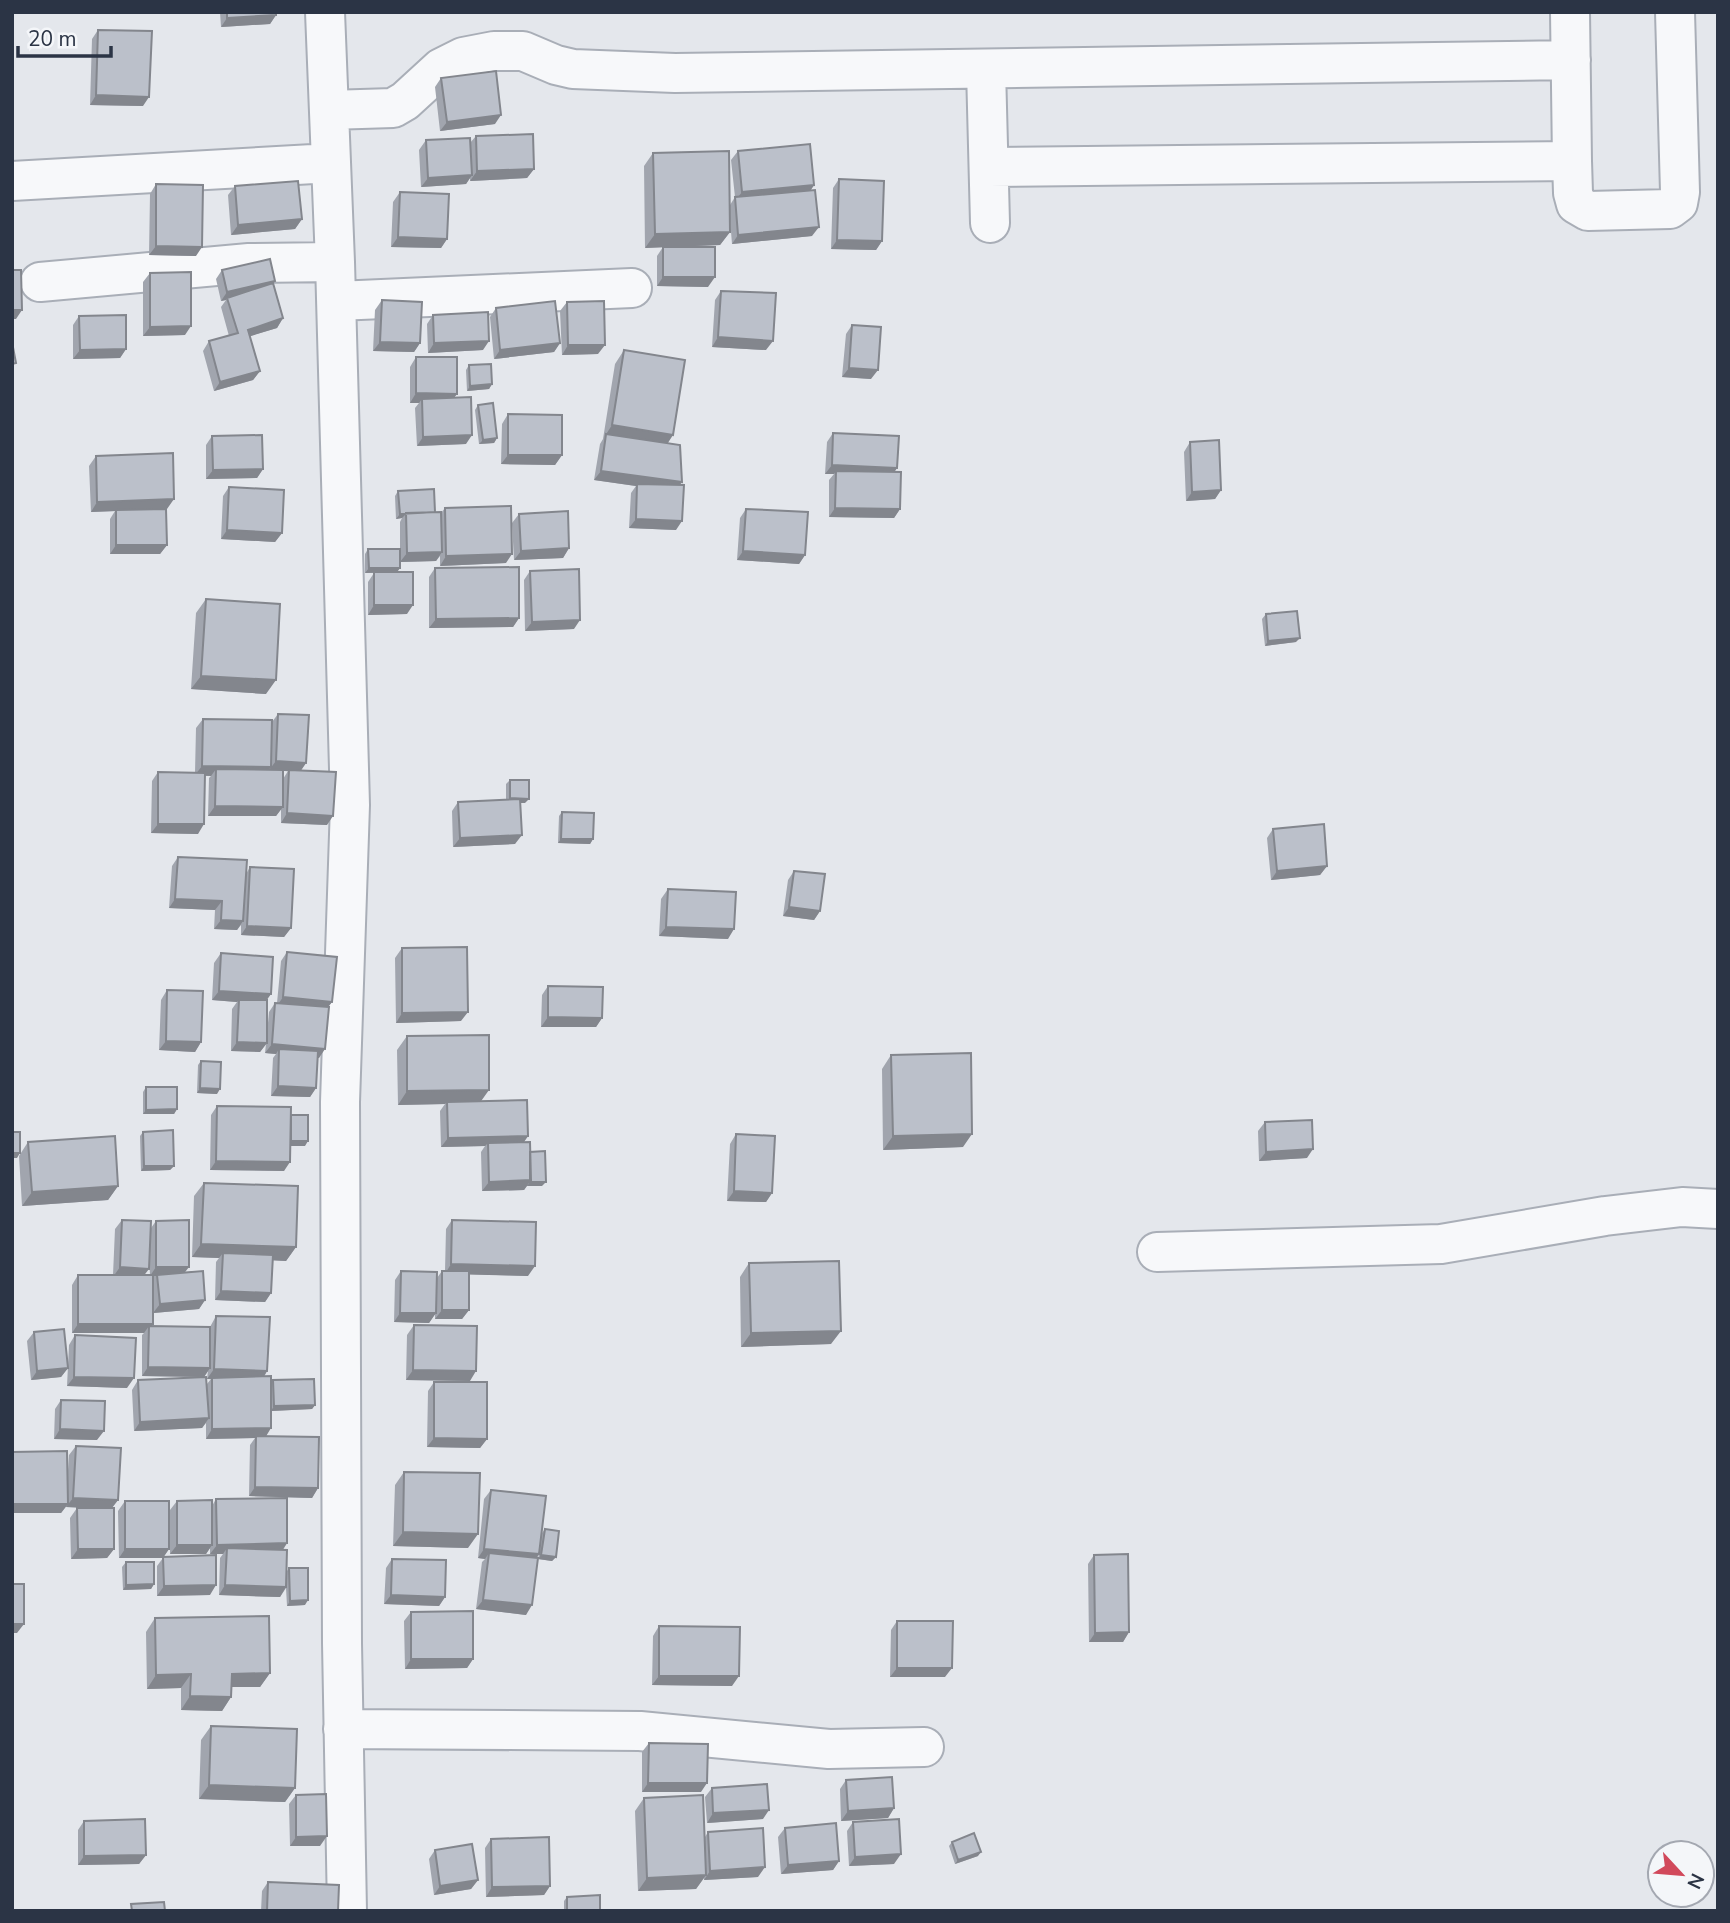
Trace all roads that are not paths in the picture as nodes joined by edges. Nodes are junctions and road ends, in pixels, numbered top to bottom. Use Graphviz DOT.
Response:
graph roads {
  1 [pos="325,12"];
  2 [pos="1570,12"];
  3 [pos="1675,12"];
  4 [pos="1571,60"];
  5 [pos="986,69"];
  6 [pos="329,110"];
  7 [pos="1572,161"];
  8 [pos="331,163"];
  9 [pos="989,167"];
  10 [pos="12,181"];
  11 [pos="990,223"];
  12 [pos="335,262"];
  13 [pos="40,282"];
  14 [pos="632,288"];
  15 [pos="337,302"];
  16 [pos="1718,1209"];
  17 [pos="1157,1252"];
  18 [pos="344,1729"];
  19 [pos="924,1747"];
  20 [pos="347,1911"];
  1 -- 6 [label="street"];
  2 -- 4 [label="street"];
  3 -- 7 [label="street"];
  4 -- 5 [label="street"];
  4 -- 7 [label="street"];
  5 -- 6 [label="street"];
  5 -- 9 [label="street"];
  6 -- 8 [label="street"];
  7 -- 9 [label="street"];
  8 -- 10 [label="street"];
  8 -- 12 [label="street"];
  9 -- 11 [label="street"];
  12 -- 13 [label="street"];
  12 -- 15 [label="street"];
  14 -- 15 [label="street"];
  15 -- 18 [label="street"];
  16 -- 17 [label="street"];
  18 -- 19 [label="street"];
  18 -- 20 [label="street"];
}
